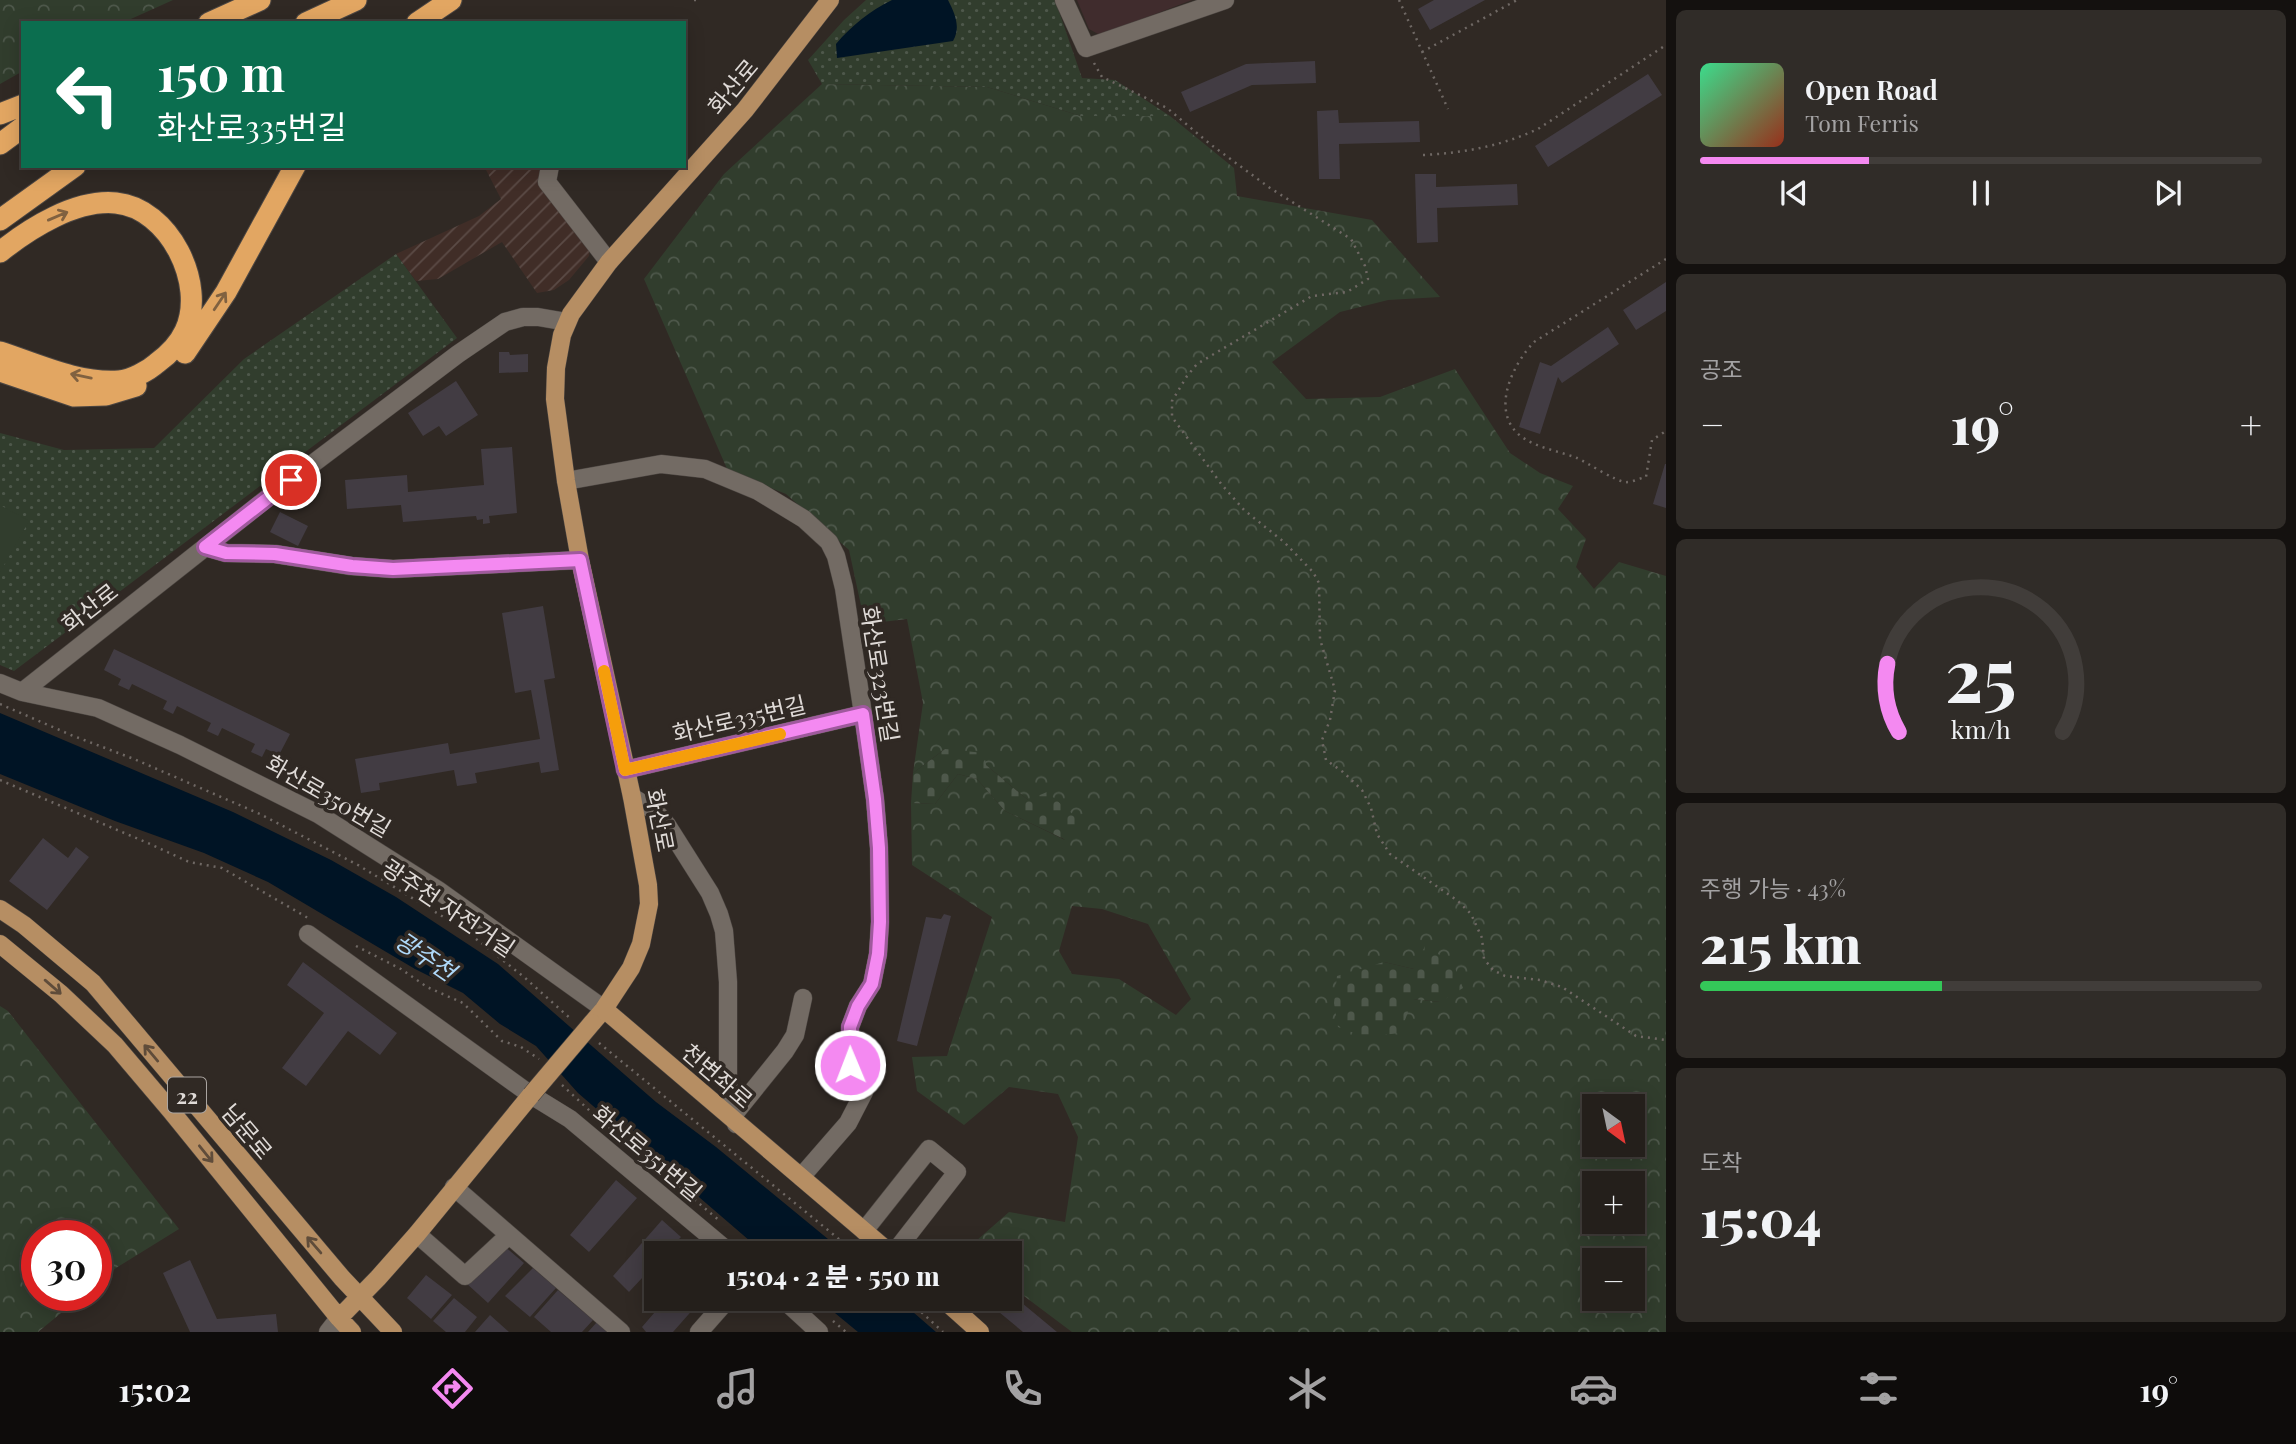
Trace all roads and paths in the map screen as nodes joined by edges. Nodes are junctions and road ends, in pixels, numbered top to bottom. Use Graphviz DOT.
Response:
graph roads {
  1 [pos="260,0"];
  2 [pos="356,0"];
  3 [pos="451,0"];
  4 [pos="830,0"];
  5 [pos="1064,0"];
  6 [pos="1225,0"];
  7 [pos="1399,0"];
  8 [pos="1517,0"];
  9 [pos="213,21"];
  10 [pos="310,21"];
  11 [pos="420,21"];
  12 [pos="1666,46"];
  13 [pos="1086,48"];
  14 [pos="1422,52"];
  15 [pos="21,106"];
  16 [pos="1448,109"];
  17 [pos="0,114"];
  18 [pos="21,128"];
  19 [pos="0,144"];
  20 [pos="1423,155"];
  21 [pos="72,168"];
  22 [pos="294,168"];
  23 [pos="550,168"];
  24 [pos="0,220"];
  25 [pos="0,252"];
  26 [pos="1666,258"];
  27 [pos="609,262"];
  28 [pos="567,322"];
  29 [pos="0,352"];
  30 [pos="0,371"];
  31 [pos="1666,431"];
  32 [pos="566,481"];
  33 [pos="205,547"];
  34 [pos="580,560"];
  35 [pos="0,683"];
  36 [pos="22,692"];
  37 [pos="0,704"];
  38 [pos="863,714"];
  39 [pos="625,770"];
  40 [pos="632,797"];
  41 [pos="0,909"];
  42 [pos="453,922"];
  43 [pos="308,934"];
  44 [pos="472,937"];
  45 [pos="0,944"];
  46 [pos="803,998"];
  47 [pos="604,1009"];
  48 [pos="587,1029"];
  49 [pos="1666,1040"];
  50 [pos="873,1054"];
  51 [pos="864,1091"];
  52 [pos="530,1095"];
  53 [pos="736,1118"];
  54 [pos="801,1177"];
  55 [pos="454,1187"];
  56 [pos="864,1231"];
  57 [pos="417,1234"];
  58 [pos="509,1235"];
  59 [pos="716,1241"];
  60 [pos="842,1241"];
  61 [pos="877,1241"];
  62 [pos="902,1241"];
  63 [pos="359,1297"];
  64 [pos="718,1311"];
  65 [pos="796,1311"];
  66 [pos="920,1311"];
  67 [pos="957,1311"];
  68 [pos="333,1325"];
  69 [pos="352,1332"];
  70 [pos="393,1332"];
  71 [pos="621,1332"];
  72 [pos="699,1332"];
  73 [pos="819,1332"];
  74 [pos="943,1332"];
  75 [pos="980,1332"];
  1 -- 9 [label="highway"];
  2 -- 10 [label="highway"];
  3 -- 11 [label="highway"];
  4 -- 27 [label="main road, 화산로"];
  5 -- 13 [label="street"];
  6 -- 13 [label="street"];
  7 -- 14 [label="path"];
  8 -- 14 [label="path"];
  12 -- 20 [label="path"];
  13 -- 49 [label="path"];
  14 -- 16 [label="path"];
  15 -- 17 [label="highway"];
  18 -- 19 [label="highway"];
  21 -- 24 [label="highway"];
  30 -- 22 [label="highway, one-way"];
  23 -- 27 [label="street"];
  25 -- 29 [label="highway, one-way"];
  26 -- 31 [label="path"];
  27 -- 28 [label="main road, 화산로"];
  28 -- 32 [label="main road, 화산로"];
  28 -- 33 [label="street, 화산로"];
  32 -- 34 [label="main road, 화산로"];
  32 -- 38 [label="street, 화산로323번길"];
  33 -- 34 [label="street"];
  33 -- 36 [label="street, 화산로"];
  34 -- 39 [label="main road, 화산로"];
  35 -- 36 [label="street, 화산로350번길"];
  36 -- 47 [label="street, 화산로350번길"];
  37 -- 42 [label="path, 광주천 자전거길"];
  38 -- 39 [label="street, 화산로335번길"];
  38 -- 51 [label="street, 화산로323번길"];
  39 -- 40 [label="main road, 화산로"];
  40 -- 47 [label="main road, 화산로"];
  40 -- 53 [label="street"];
  63 -- 41 [label="main road, 남문로 / 22, one-way"];
  43 -- 52 [label="street, 화산로351번길"];
  44 -- 48 [label="path, 광주천 자전거길"];
  45 -- 68 [label="main road, 남문로 / 22, one-way"];
  46 -- 53 [label="street, 천변좌로"];
  47 -- 48 [label="main road, 화산로"];
  47 -- 53 [label="main road, 천변좌로"];
  48 -- 52 [label="main road, 화산로, bridge"];
  48 -- 60 [label="path, 광주천 자전거길"];
  50 -- 51 [label="street"];
  51 -- 54 [label="street"];
  52 -- 55 [label="main road, 화산로"];
  52 -- 59 [label="street, 화산로351번길"];
  53 -- 54 [label="main road, 천변좌로"];
  54 -- 56 [label="main road, 천변좌로"];
  55 -- 57 [label="main road, 화산로"];
  55 -- 58 [label="street"];
  56 -- 61 [label="main road, 천변좌로"];
  56 -- 62 [label="street, 천변좌로"];
  57 -- 58 [label="street"];
  57 -- 63 [label="main road, 화산로"];
  58 -- 71 [label="street"];
  63 -- 68 [label="main road, 화산로"];
  63 -- 70 [label="main road, 남문로 / 22"];
  64 -- 72 [label="street"];
  65 -- 73 [label="street"];
  66 -- 74 [label="path"];
  67 -- 75 [label="main road"];
  68 -- 69 [label="main road, 남문로 / 22"];
}
